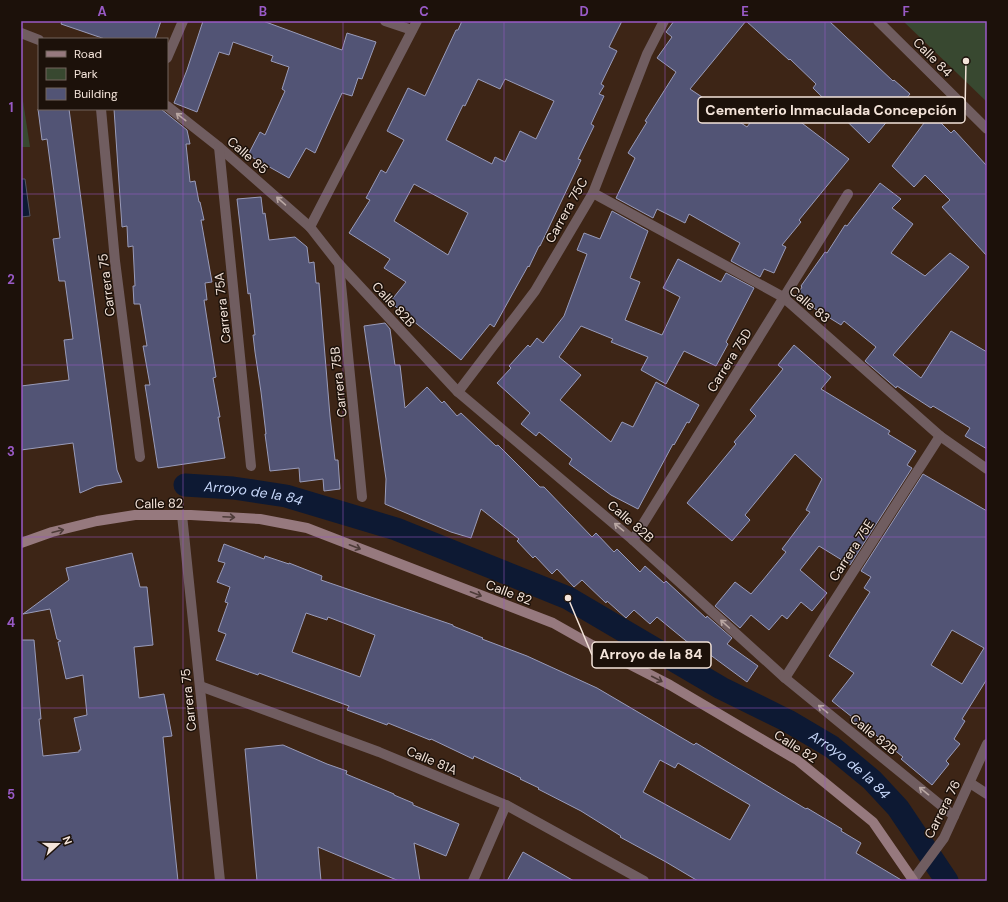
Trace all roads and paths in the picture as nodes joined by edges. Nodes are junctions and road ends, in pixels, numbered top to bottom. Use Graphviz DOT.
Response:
graph roads {
  1 [pos="183,21"];
  2 [pos="385,21"];
  3 [pos="664,21"];
  4 [pos="878,21"];
  5 [pos="414,25"];
  6 [pos="21,33"];
  7 [pos="38,40"];
  8 [pos="168,56"];
  9 [pos="168,107"];
  10 [pos="101,110"];
  11 [pos="987,129"];
  12 [pos="219,147"];
  13 [pos="593,193"];
  14 [pos="848,194"];
  15 [pos="310,227"];
  16 [pos="339,264"];
  17 [pos="783,297"];
  18 [pos="458,392"];
  19 [pos="940,436"];
  20 [pos="140,456"];
  21 [pos="251,466"];
  22 [pos="987,469"];
  23 [pos="362,497"];
  24 [pos="182,515"];
  25 [pos="633,540"];
  26 [pos="21,543"];
  27 [pos="785,678"];
  28 [pos="200,686"];
  29 [pos="987,744"];
  30 [pos="970,783"];
  31 [pos="987,794"];
  32 [pos="506,804"];
  33 [pos="954,816"];
  34 [pos="220,881"];
  35 [pos="473,881"];
  36 [pos="644,881"];
  37 [pos="913,881"];
  1 -- 8 [label="street"];
  2 -- 5 [label="street"];
  3 -- 13 [label="street, Carrera 75C"];
  4 -- 11 [label="street, Calle 84"];
  5 -- 15 [label="street"];
  6 -- 7 [label="street"];
  12 -- 9 [label="street, Calle 85, one-way"];
  10 -- 20 [label="street, Carrera 75"];
  15 -- 12 [label="street, Calle 85, one-way"];
  12 -- 21 [label="street, Carrera 75A"];
  13 -- 17 [label="street, Calle 83"];
  13 -- 18 [label="street, Carrera 75C"];
  14 -- 17 [label="street, Carrera 75D"];
  15 -- 16 [label="street, Calle 82B"];
  16 -- 18 [label="street, Calle 82B"];
  16 -- 23 [label="street, Carrera 75B"];
  17 -- 19 [label="street, Calle 83"];
  17 -- 25 [label="street, Carrera 75D"];
  25 -- 18 [label="street, Calle 82B, one-way"];
  19 -- 22 [label="street, Calle 83"];
  19 -- 27 [label="street, Carrera 75E"];
  26 -- 24 [label="street, Calle 82, one-way"];
  24 -- 28 [label="street, Carrera 75"];
  24 -- 37 [label="street, Calle 82, one-way"];
  27 -- 25 [label="street, Calle 82B, one-way"];
  33 -- 27 [label="street, Calle 82B, one-way"];
  28 -- 32 [label="street, Calle 81A"];
  28 -- 34 [label="street, Carrera 75"];
  29 -- 30 [label="street, Carrera 76"];
  30 -- 31 [label="street"];
  30 -- 33 [label="street, Carrera 76"];
  32 -- 35 [label="street"];
  32 -- 36 [label="street, Calle 81A"];
  33 -- 37 [label="street, Carrera 76"];
}
